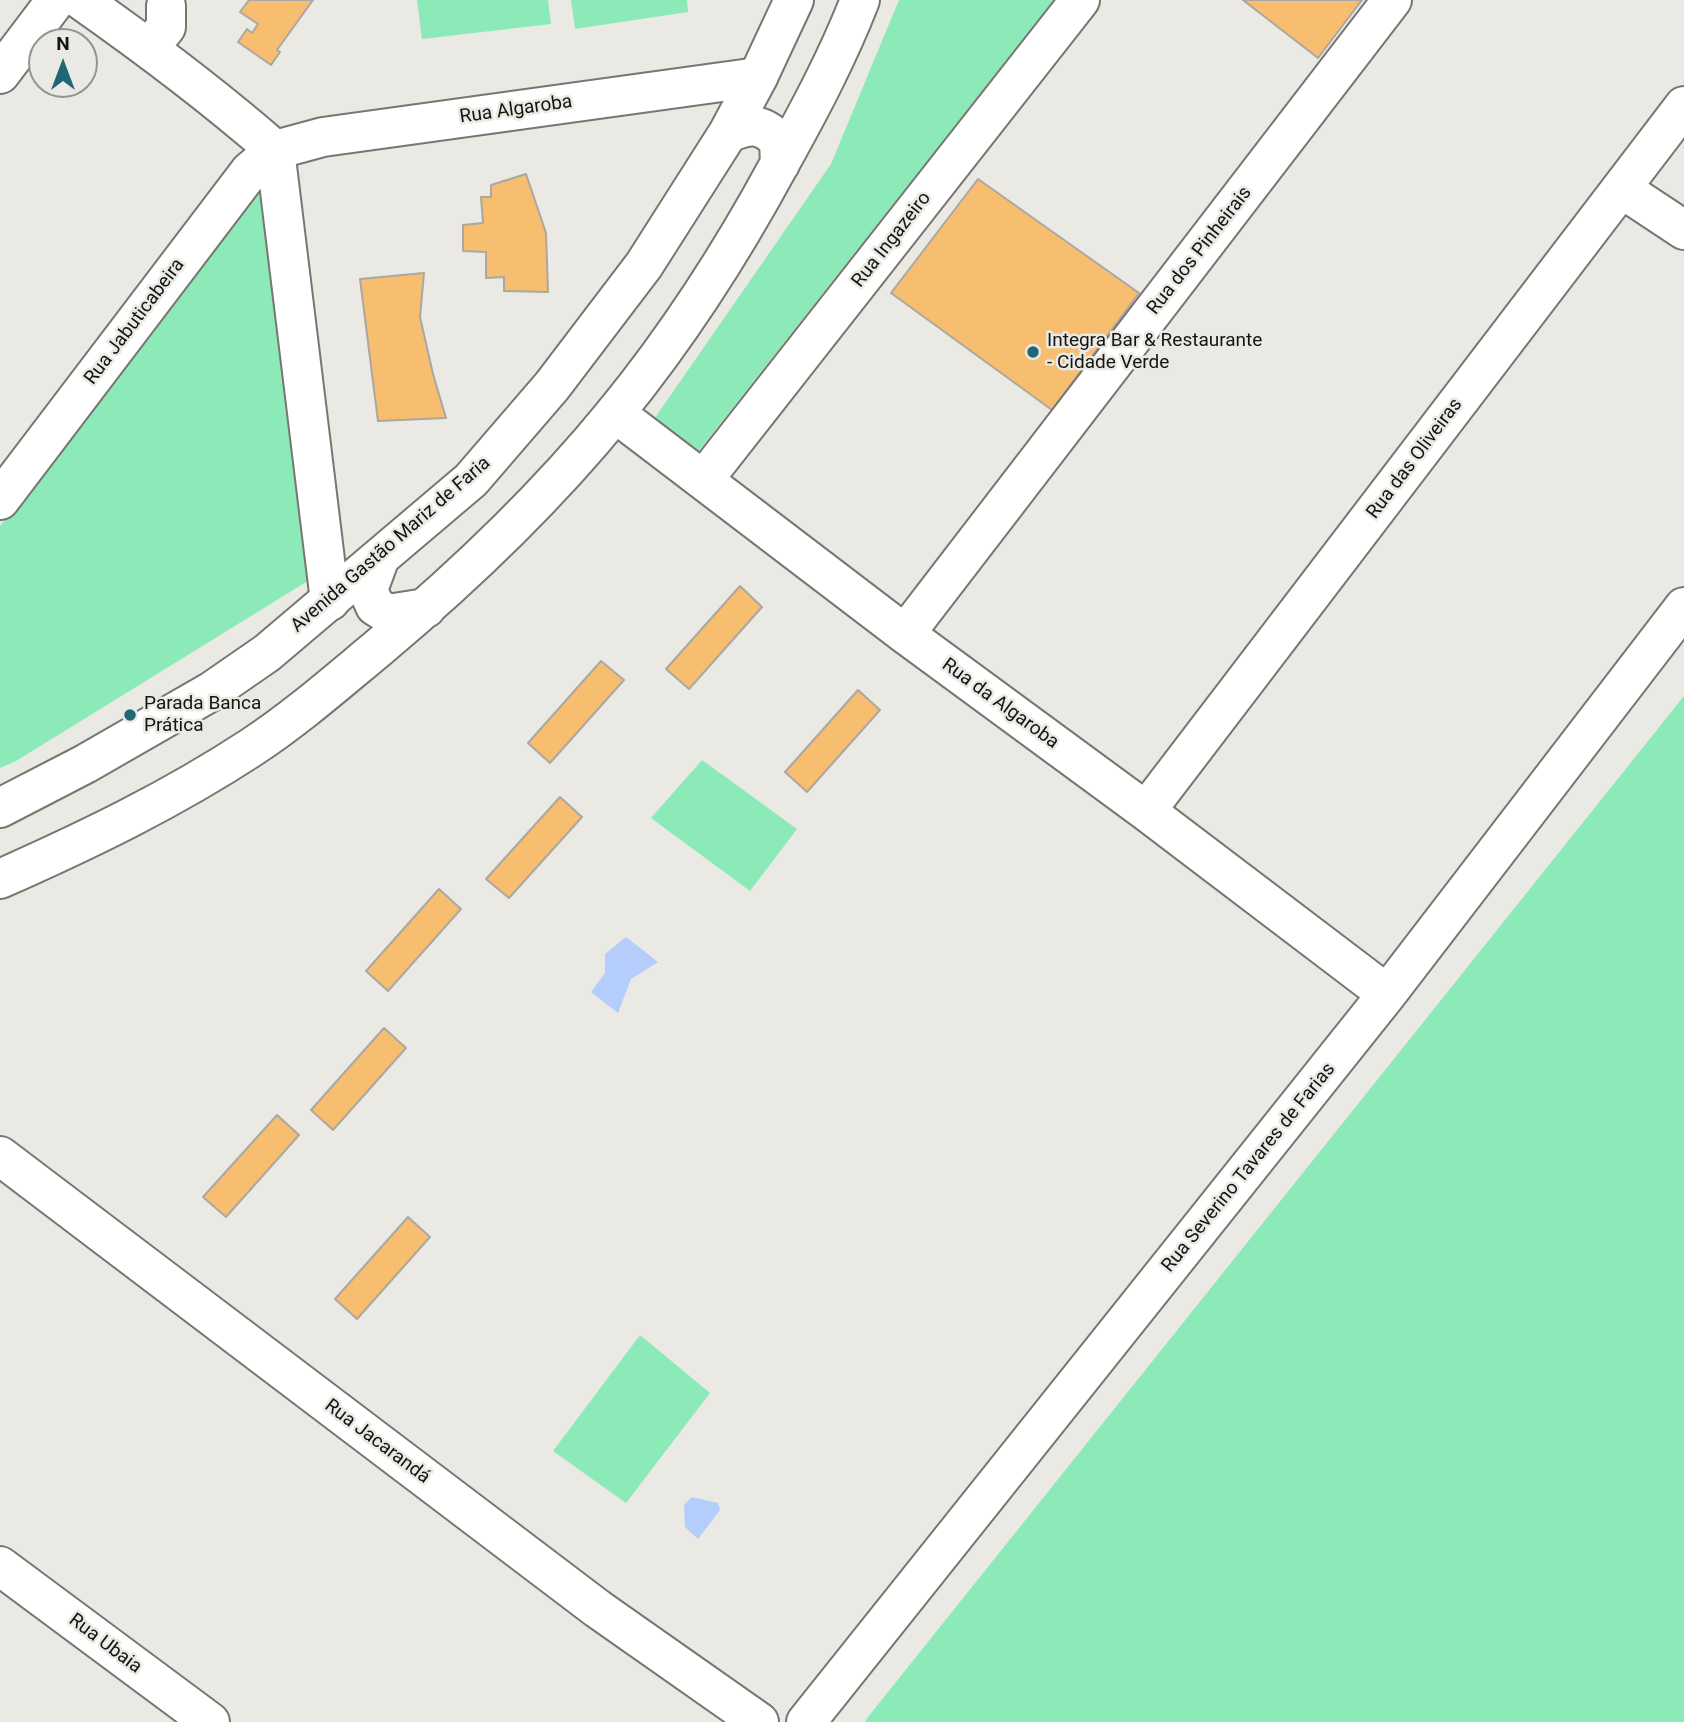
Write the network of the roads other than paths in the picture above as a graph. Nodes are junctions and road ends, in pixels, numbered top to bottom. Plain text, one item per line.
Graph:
1 (56, 0) edge
2 (794, 0) edge
3 (860, 0) edge
4 (1080, 0) edge
5 (1392, 0) edge
6 (92, 3) edge
7 (166, 6) dead end
8 (149, 48) junction
9 (0, 74) edge
10 (758, 77) junction
11 (1684, 106) edge
12 (727, 132) junction
13 (275, 150) junction
14 (780, 164) junction
15 (1622, 188) junction
16 (1684, 230) edge
17 (615, 413) junction
18 (704, 479) junction
19 (0, 500) edge
20 (379, 560) junction
21 (330, 601) junction
22 (1684, 607) edge
23 (426, 608) junction
24 (905, 634) junction
25 (0, 808) edge
26 (1146, 811) junction
27 (0, 880) edge
28 (1387, 994) junction
29 (0, 1156) edge
30 (0, 1566) edge
31 (210, 1722) edge
32 (759, 1722) edge
33 (806, 1722) edge

1 - 9 street
2 - 10 street, Avenida Gastão Mariz de Faria
3 - 14 street
4 - 18 street, Rua Ingazeiro
5 - 24 street, Rua dos Pinheirais
6 - 8 street
7 - 8 street
8 - 13 street
10 - 12 street, Avenida Gastão Mariz de Faria
10 - 13 street, Rua Algaroba
11 - 15 street, Rua das Oliveiras
12 - 14 street
12 - 20 street, Avenida Gastão Mariz de Faria
13 - 19 street, Rua Jabuticabeira
13 - 21 street
14 - 17 street
15 - 16 street
15 - 26 street, Rua das Oliveiras
17 - 18 street, Rua da Algaroba
17 - 23 street
18 - 24 street, Rua da Algaroba
20 - 21 street, Avenida Gastão Mariz de Faria
20 - 23 street
21 - 25 street, Avenida Gastão Mariz de Faria
22 - 28 street, Rua Severino Tavares de Farias
23 - 27 street
24 - 26 street, Rua da Algaroba
26 - 28 street, Rua da Algaroba
28 - 33 street, Rua Severino Tavares de Farias
29 - 32 street, Rua Jacarandá
30 - 31 street, Rua Ubaia

